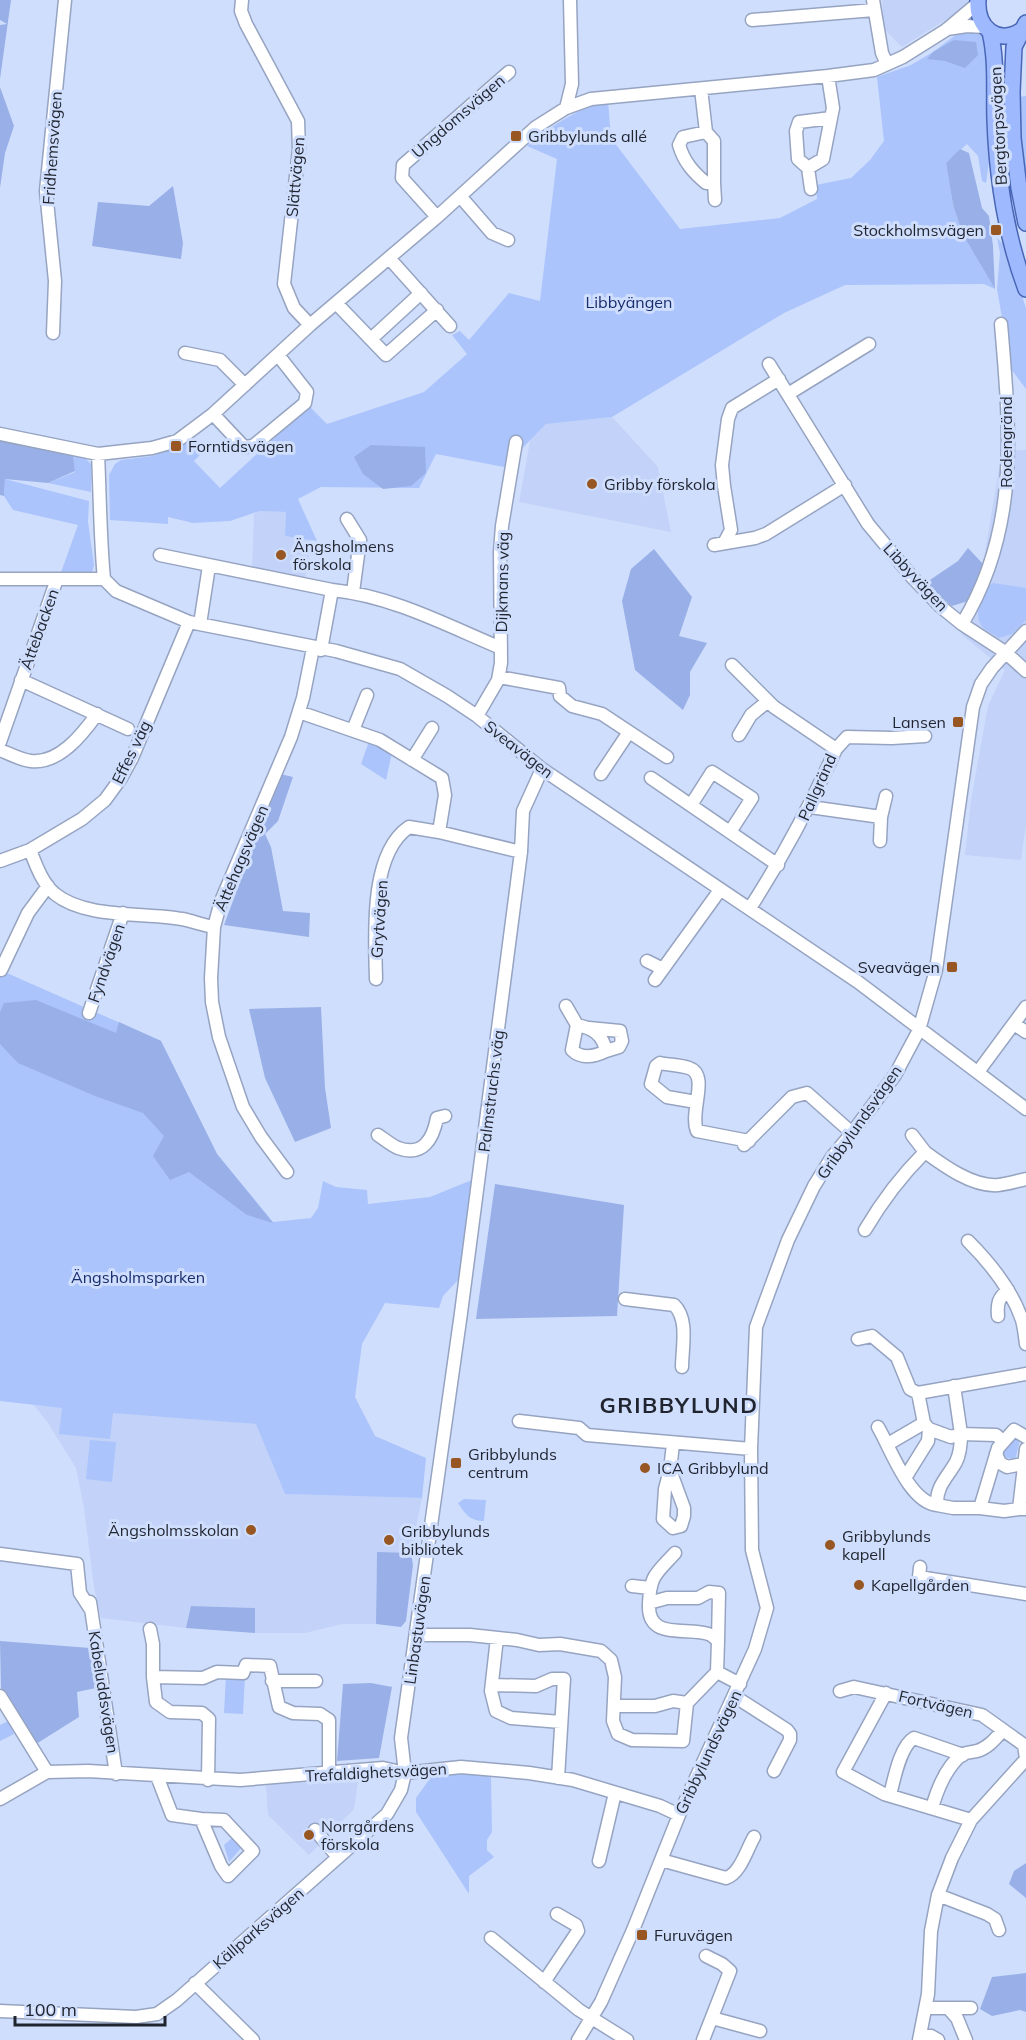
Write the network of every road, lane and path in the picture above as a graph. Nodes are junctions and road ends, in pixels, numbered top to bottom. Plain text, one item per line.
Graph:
1 (65, 0) edge
2 (242, 0) edge
3 (570, 0) edge
4 (977, 2) edge
5 (873, 5) edge
6 (752, 20) dead end
7 (1024, 27) edge
8 (988, 29) junction
9 (946, 30) junction
10 (887, 64) junction
11 (509, 72) dead end
12 (828, 76) junction
13 (701, 89) junction
14 (566, 108) junction
15 (831, 118) junction
16 (706, 132) junction
17 (808, 168) junction
18 (714, 183) junction
19 (811, 189) dead end
20 (460, 196) junction
21 (715, 200) dead end
22 (437, 217) junction
23 (1026, 223) edge
24 (508, 240) dead end
25 (389, 258) junction
26 (1026, 289) edge
27 (421, 293) junction
28 (336, 303) junction
29 (437, 310) junction
30 (310, 324) junction
31 (1001, 324) dead end
32 (450, 326) dead end
33 (53, 333) dead end
34 (371, 339) junction
35 (869, 344) dead end
36 (185, 353) dead end
37 (278, 355) junction
38 (770, 364) dead end
39 (778, 379) junction
40 (245, 385) junction
41 (788, 394) junction
42 (213, 414) junction
43 (0, 434) edge
44 (516, 442) dead end
45 (98, 454) junction
46 (845, 485) junction
47 (347, 519) dead end
48 (160, 555) dead end
49 (209, 566) junction
50 (0, 579) edge
51 (57, 579) junction
52 (104, 579) junction
53 (332, 590) junction
54 (353, 592) junction
55 (194, 623) junction
56 (962, 624) junction
57 (1026, 631) edge
58 (501, 648) junction
59 (317, 649) junction
60 (1005, 652) junction
61 (732, 665) dead end
62 (1026, 671) edge
63 (499, 677) junction
64 (21, 680) junction
65 (367, 695) dead end
66 (768, 701) junction
67 (299, 712) junction
68 (97, 714) junction
69 (477, 716) junction
70 (432, 728) dead end
71 (128, 729) dead end
72 (353, 730) junction
73 (629, 732) junction
74 (740, 735) dead end
75 (926, 736) dead end
76 (0, 742) edge
77 (836, 749) junction
78 (0, 750) edge
79 (667, 758) dead end
80 (411, 760) junction
81 (542, 769) junction
82 (600, 774) dead end
83 (651, 778) dead end
84 (886, 796) dead end
85 (691, 805) junction
86 (810, 807) junction
87 (881, 817) junction
88 (439, 832) junction
89 (730, 832) junction
90 (880, 842) dead end
91 (30, 850) junction
92 (521, 852) junction
93 (0, 861) edge
94 (778, 865) junction
95 (48, 886) junction
96 (720, 890) junction
97 (750, 908) junction
98 (123, 913) junction
99 (213, 927) junction
100 (647, 961) dead end
101 (663, 969) junction
102 (2, 970) dead end
103 (376, 979) dead end
104 (655, 980) dead end
105 (566, 1006) dead end
106 (1026, 1007) edge
107 (89, 1013) dead end
108 (1014, 1024) junction
109 (583, 1026) junction
110 (919, 1030) junction
111 (1026, 1032) edge
112 (606, 1051) junction
113 (978, 1072) junction
114 (696, 1102) dead end
115 (1026, 1109) edge
116 (445, 1116) dead end
117 (852, 1133) junction
118 (378, 1135) dead end
119 (912, 1136) dead end
120 (926, 1152) junction
121 (287, 1172) dead end
122 (1026, 1179) edge
123 (864, 1230) dead end
124 (968, 1241) dead end
125 (1008, 1290) junction
126 (625, 1299) dead end
127 (998, 1317) dead end
128 (858, 1339) dead end
129 (1026, 1344) edge
130 (682, 1367) dead end
131 (1026, 1374) edge
132 (954, 1386) junction
133 (918, 1393) junction
134 (446, 1416) joint
135 (519, 1421) dead end
136 (926, 1426) junction
137 (878, 1427) dead end
138 (961, 1434) junction
139 (1026, 1437) edge
140 (1003, 1441) junction
141 (673, 1444) junction
142 (888, 1444) junction
143 (751, 1449) junction
144 (1026, 1449) edge
145 (996, 1454) junction
146 (1023, 1464) junction
147 (670, 1470) dead end
148 (905, 1478) junction
149 (937, 1505) junction
150 (980, 1508) junction
151 (1023, 1509) edge
152 (675, 1553) dead end
153 (0, 1554) edge
154 (920, 1567) dead end
155 (632, 1586) dead end
156 (650, 1588) junction
157 (1026, 1594) edge
158 (649, 1603) junction
159 (150, 1629) dead end
160 (416, 1635) junction
161 (496, 1638) junction
162 (718, 1641) junction
163 (717, 1672) junction
164 (153, 1677) junction
165 (272, 1680) junction
166 (316, 1681) dead end
167 (492, 1684) junction
168 (854, 1684) junction
169 (737, 1690) junction
170 (840, 1691) dead end
171 (886, 1693) junction
172 (0, 1696) edge
173 (852, 1700) dead end
174 (687, 1703) junction
175 (614, 1706) junction
176 (561, 1722) junction
177 (1003, 1730) junction
178 (963, 1755) junction
179 (1026, 1759) edge
180 (774, 1770) dead end
181 (47, 1772) junction
182 (329, 1773) junction
183 (405, 1773) junction
184 (116, 1774) junction
185 (157, 1776) junction
186 (558, 1778) junction
187 (208, 1779) junction
188 (615, 1793) junction
189 (890, 1795) junction
190 (0, 1799) edge
191 (932, 1808) junction
192 (679, 1815) junction
193 (201, 1819) junction
194 (971, 1820) junction
195 (315, 1830) dead end
196 (754, 1837) dead end
197 (338, 1857) junction
198 (661, 1860) junction
199 (599, 1861) dead end
200 (938, 1895) junction
201 (557, 1914) dead end
202 (999, 1930) dead end
203 (491, 1938) dead end
204 (706, 1956) dead end
205 (544, 1982) junction
206 (195, 1983) junction
207 (926, 2008) junction
208 (948, 2008) junction
209 (971, 2008) dead end
210 (0, 2011) edge
211 (591, 2018) junction
212 (712, 2018) junction
213 (760, 2031) dead end
214 (920, 2037) edge
215 (253, 2040) edge
216 (578, 2040) edge
217 (627, 2040) edge
218 (704, 2040) edge
219 (938, 2040) edge
220 (966, 2040) edge

1 - 33 street, Fridhemsvägen
2 - 30 street, Slättvägen
3 - 14 street
4 - 8 main road, Bergtorpsvägen
4 - 9 street
5 - 6 street
5 - 10 street
7 - 8 main road
7 - 23 main road, Bergtorpsvägen
8 - 9 street
8 - 26 main road, Bergtorpsvägen
9 - 10 street
10 - 12 street
11 - 22 street, Ungdomsvägen
12 - 13 street
12 - 15 street
13 - 14 street
13 - 16 street
14 - 20 street
15 - 17 street
15 - 17 street
16 - 18 street
16 - 18 street
17 - 19 street
18 - 21 street
20 - 22 street
20 - 24 street
22 - 25 street
25 - 27 street
25 - 28 street
27 - 29 street
27 - 34 street
28 - 30 street
28 - 34 street
29 - 32 street
29 - 34 street
30 - 37 street
31 - 56 street, Rodengränd
35 - 41 street
36 - 40 street
37 - 40 street
37 - 42 street
38 - 39 street, Libbyvägen
39 - 41 street, Libbyvägen
39 - 46 street
40 - 42 street
41 - 46 street, Libbyvägen
42 - 45 street
43 - 45 street
44 - 58 street, Dijkmans väg
45 - 52 street
46 - 56 street, Libbyvägen
47 - 54 street
48 - 49 street
49 - 53 street
49 - 55 street
50 - 51 street
51 - 52 street
51 - 64 street, Ättebacken
52 - 55 street, Sveavägen
53 - 54 street
53 - 59 street
54 - 58 street
55 - 59 street, Sveavägen
55 - 91 street, Effes väg
56 - 60 street, Libbyvägen
57 - 60 street, Gribbylundsvägen
58 - 63 street, Dijkmans väg
59 - 67 street, Ättehagsvägen
59 - 69 street, Sveavägen
60 - 62 street, Libbyvägen
60 - 110 street, Gribbylundsvägen
61 - 66 street, Pallgränd
63 - 69 street, Dijkmans väg
63 - 73 street
64 - 68 street, Ättebacken
64 - 76 street, Ättebacken
65 - 72 street
66 - 74 street
66 - 77 street, Pallgränd
67 - 72 street
67 - 99 street, Ättehagsvägen
68 - 71 street, Ättebacken
68 - 78 street
69 - 81 street, Sveavägen
70 - 80 street
72 - 80 street
73 - 79 street
73 - 82 street
75 - 77 street
77 - 86 street, Pallgränd
80 - 88 street
81 - 92 street, Palmstruchs väg
81 - 96 street, Sveavägen
83 - 85 street
84 - 87 street
85 - 89 street
85 - 89 street
86 - 87 street
86 - 94 street, Pallgränd
87 - 90 street
88 - 92 street, Grytvägen
88 - 103 street, Grytvägen
89 - 94 street
91 - 93 street, Effes väg
91 - 95 street, Fyndvägen
92 - 134 street, Palmstruchs väg
94 - 97 street, Pallgränd
95 - 98 street, Fyndvägen
95 - 102 street
96 - 97 street, Sveavägen
96 - 101 street
97 - 110 street, Sveavägen
98 - 99 street, Fyndvägen
98 - 107 street, Fyndvägen
99 - 121 street, Ättehagsvägen
100 - 101 street
101 - 104 street
105 - 109 street
106 - 108 street
108 - 111 street
108 - 113 street
109 - 112 street
109 - 112 street
109 - 112 street
110 - 113 street, Sveavägen
110 - 117 street, Gribbylundsvägen
113 - 115 street, Sveavägen
114 - 117 street
116 - 118 street
117 - 143 street, Gribbylundsvägen
119 - 120 street
120 - 122 street
120 - 123 street
124 - 125 street
125 - 127 street
125 - 129 street
126 - 130 street
128 - 133 street
131 - 132 street
132 - 133 street
132 - 138 street
133 - 136 street
134 - 160 street, Linbastuvägen
135 - 141 street
136 - 138 street
136 - 142 street
136 - 148 street
137 - 142 street
138 - 140 street
138 - 149 street
139 - 140 street
140 - 145 street
141 - 143 street
141 - 147 street
142 - 148 street
143 - 169 street, Gribbylundsvägen
144 - 146 street
145 - 146 street
145 - 150 street
146 - 151 street
148 - 149 street
149 - 150 street
150 - 151 street
152 - 156 street
153 - 184 street, Kabeluddsvägen
154 - 157 street
155 - 156 street
156 - 158 street
158 - 162 street
158 - 162 street
159 - 164 street
160 - 161 street
160 - 183 street, Linbastuvägen
161 - 167 street
161 - 175 street
162 - 163 street
163 - 169 street
163 - 174 street
164 - 165 street
164 - 187 street
165 - 166 street
165 - 182 street
167 - 176 street
167 - 176 street
168 - 170 street
168 - 171 street, Fortvägen
168 - 173 street
169 - 180 street
169 - 192 street, Gribbylundsvägen
171 - 177 street, Fortvägen
171 - 189 street, Fortvägen
172 - 181 street
174 - 175 street
174 - 175 street
176 - 186 street
177 - 178 street
177 - 179 street, Fortvägen
178 - 189 street
178 - 191 street
179 - 194 street, Fortvägen
181 - 184 street, Trefaldighetsvägen
181 - 190 street, Trefaldighetsvägen
182 - 183 street, Trefaldighetsvägen
182 - 187 street, Trefaldighetsvägen
183 - 186 street, Trefaldighetsvägen
183 - 197 street, Källparksvägen
184 - 185 street, Trefaldighetsvägen
185 - 187 street, Trefaldighetsvägen
185 - 193 street
186 - 188 street, Trefaldighetsvägen
188 - 192 street, Trefaldighetsvägen
188 - 199 street
189 - 191 street, Fortvägen
191 - 194 street, Fortvägen
192 - 198 street, Gribbylundsvägen
193 - 193 street
194 - 200 street, Fortvägen
195 - 197 street
196 - 198 street
197 - 206 street, Källparksvägen
198 - 211 street, Gribbylundsvägen
200 - 202 street
200 - 207 street, Fortvägen
201 - 205 street
203 - 205 street
204 - 212 street
205 - 211 street
206 - 210 street, Källparksvägen
206 - 215 street
207 - 208 street
207 - 214 street, Fortvägen
208 - 209 street
208 - 220 street
211 - 216 street, Gribbylundsvägen
211 - 217 street
212 - 213 street
212 - 218 street
214 - 219 street

